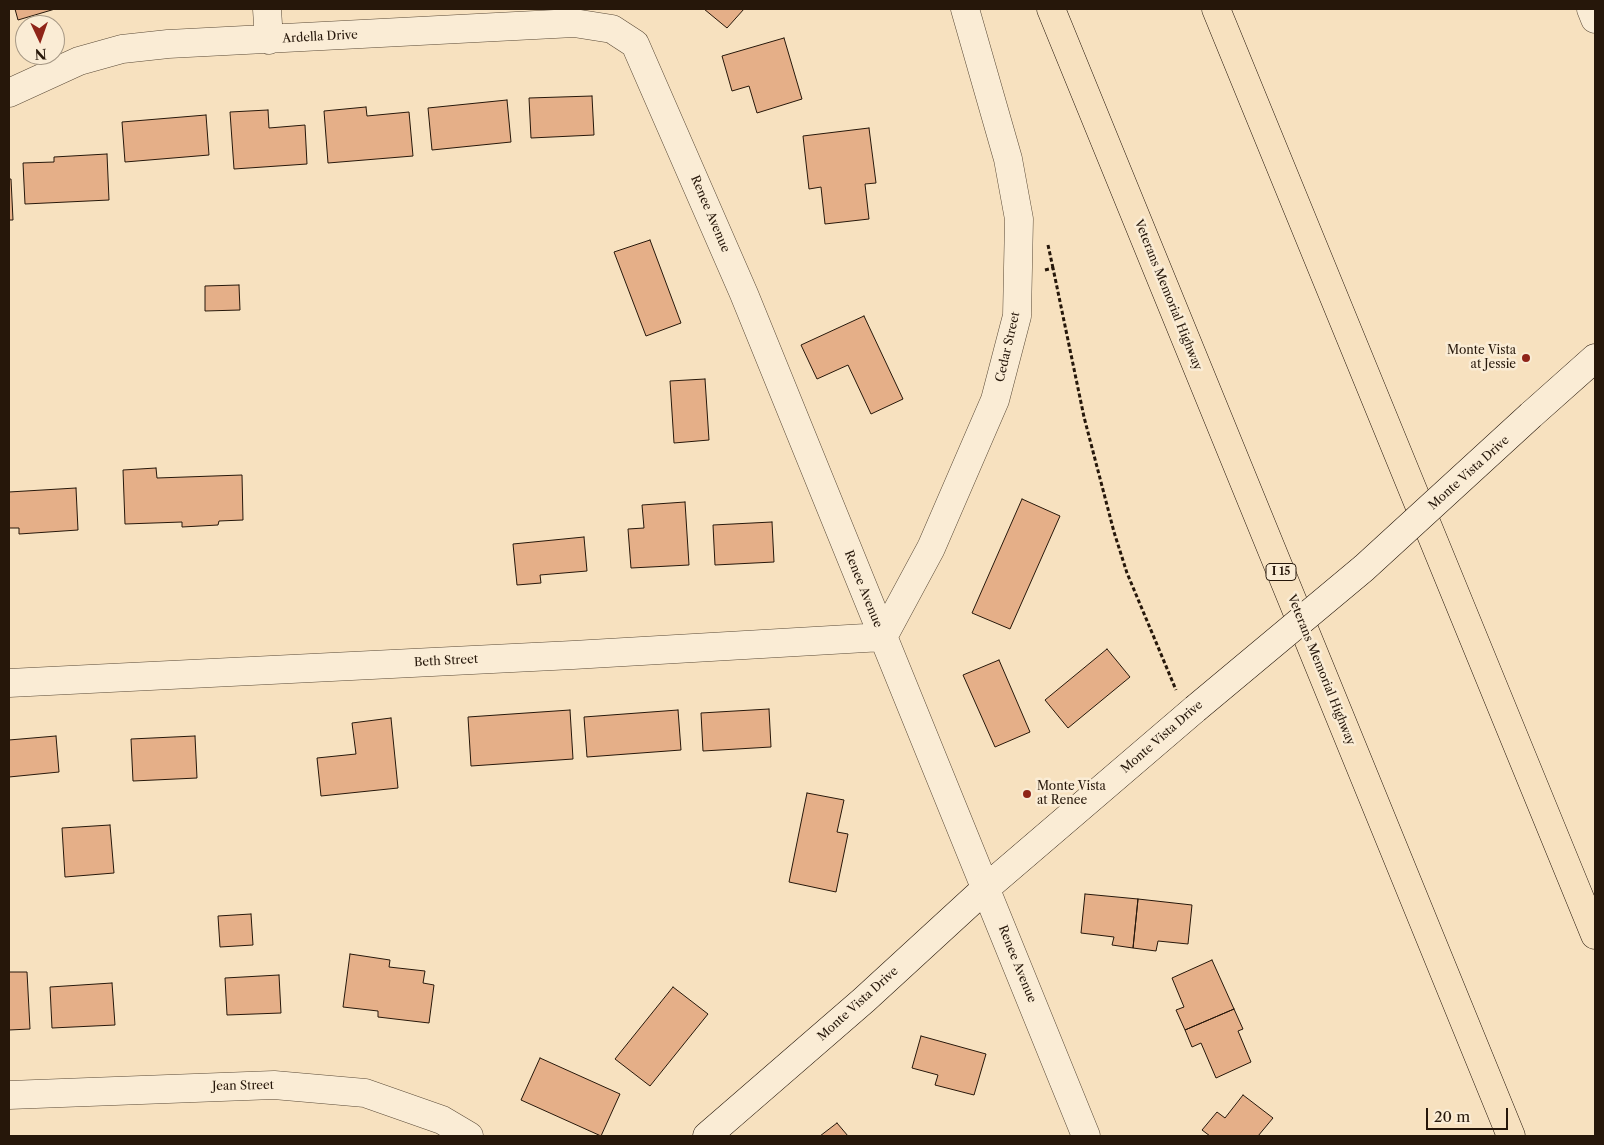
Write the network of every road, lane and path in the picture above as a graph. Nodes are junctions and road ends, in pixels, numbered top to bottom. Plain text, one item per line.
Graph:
1 (267, 9) edge
2 (965, 9) edge
3 (1051, 9) edge
4 (1216, 9) edge
5 (1591, 9) edge
6 (1595, 18) edge
7 (269, 40) junction
8 (635, 44) joint
9 (9, 93) edge
10 (1017, 277) junction
11 (1595, 358) edge
12 (883, 637) junction
13 (9, 683) edge
14 (1186, 701) junction
15 (986, 888) junction
16 (1595, 935) edge
17 (9, 1095) edge
18 (469, 1136) edge
19 (707, 1136) edge
20 (1086, 1136) edge
21 (1511, 1136) edge

1 - 7 street
2 - 10 street, Cedar Street
3 - 21 highway, Veterans Memorial Highway / I 15
4 - 16 highway
5 - 6 street
7 - 8 street, Ardella Drive
7 - 9 street, Ardella Drive
8 - 12 street, Renee Avenue
10 - 12 street, Cedar Street
10 - 14 path
11 - 14 street, Monte Vista Drive, bridge
12 - 13 street, Beth Street
12 - 15 street, Renee Avenue
14 - 15 street, Monte Vista Drive
15 - 19 street, Monte Vista Drive
15 - 20 street, Renee Avenue
17 - 18 street, Jean Street

